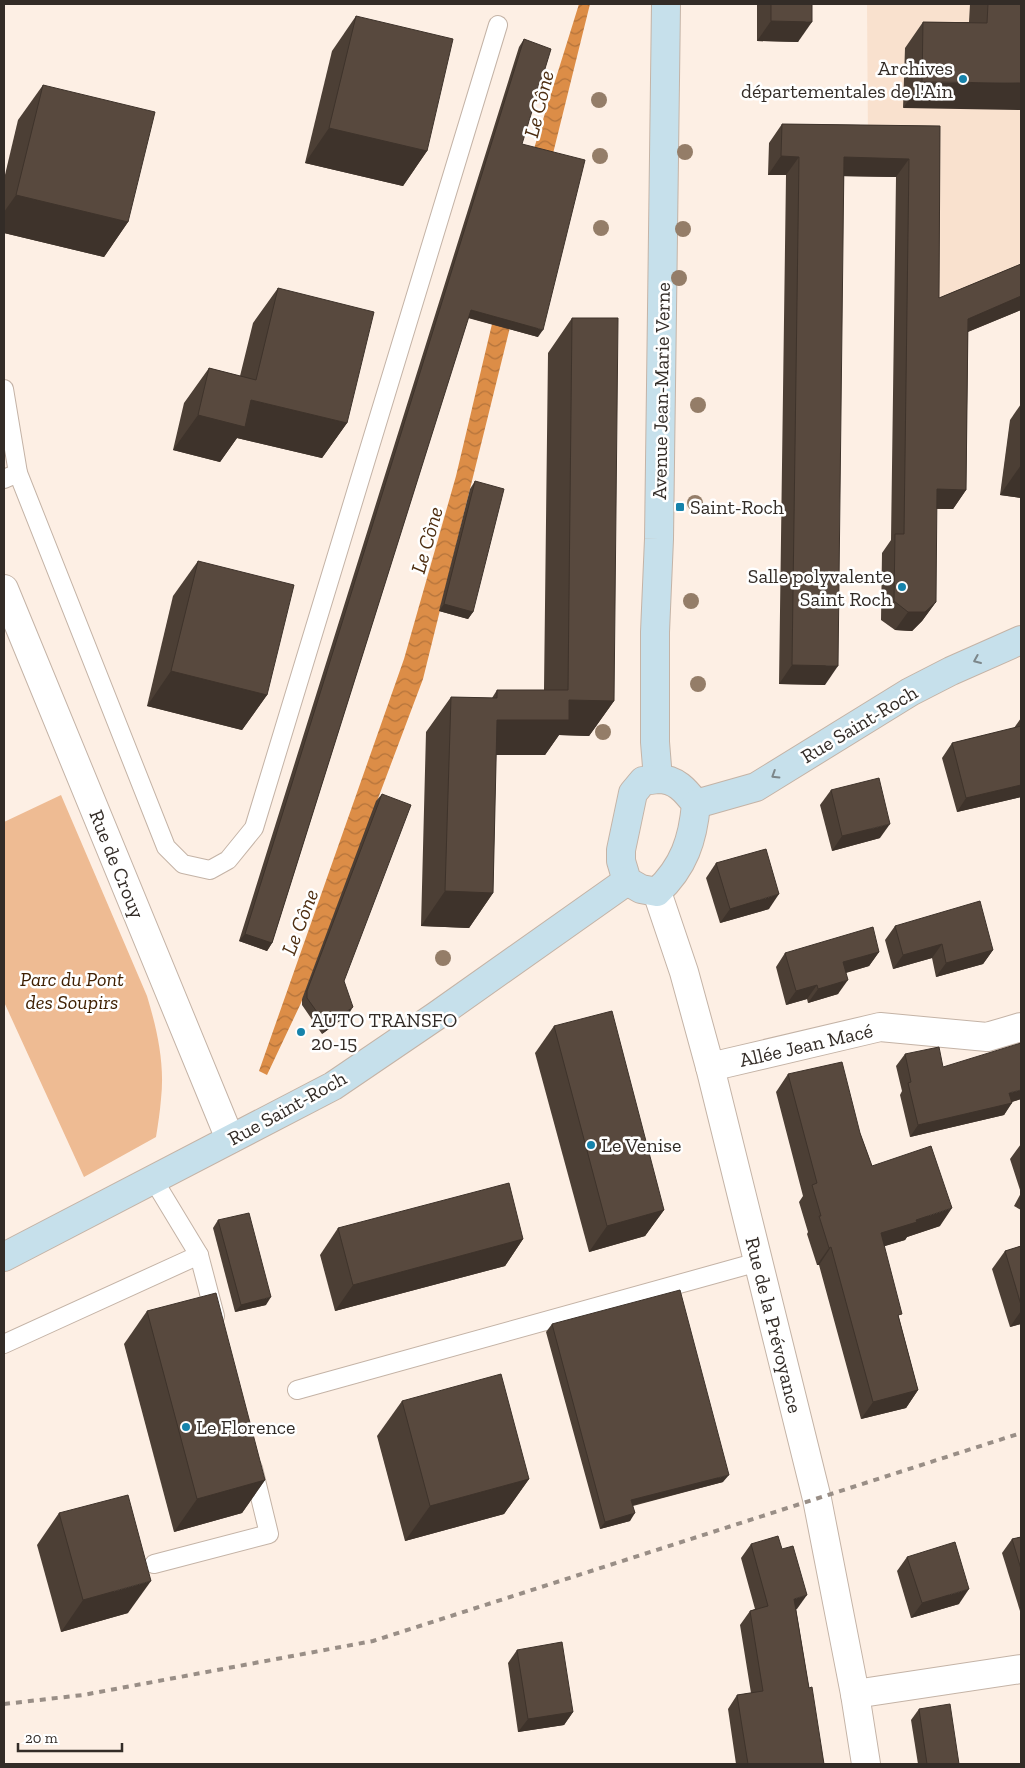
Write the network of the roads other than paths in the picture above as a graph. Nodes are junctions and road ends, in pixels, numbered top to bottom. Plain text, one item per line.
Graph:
1 (666, 4) edge
2 (498, 25) dead end
3 (4, 390) edge
4 (11, 476) edge
5 (4, 589) edge
6 (1021, 640) edge
7 (658, 779) junction
8 (696, 804) junction
9 (627, 881) junction
10 (657, 892) junction
11 (1021, 1026) edge
12 (710, 1067) junction
13 (230, 1139) junction
14 (153, 1179) junction
15 (199, 1255) junction
16 (4, 1257) edge
17 (758, 1262) junction
18 (218, 1332) edge
19 (4, 1344) edge
20 (297, 1390) dead end
21 (250, 1457) edge
22 (154, 1564) dead end
23 (1021, 1669) edge
24 (856, 1694) junction
25 (866, 1764) edge

1 - 7 street, Avenue Jean-Marie Verne
2 - 4 lane
3 - 4 lane
5 - 13 street, Rue de Crouy
6 -> 8 street, Rue Saint-Roch
7 - 8 street
7 - 9 street
8 - 10 street
9 - 10 street
9 - 13 street, Rue Saint-Roch
10 - 12 street, Rue de la Prévoyance
11 - 12 street, Allée Jean Macé
12 - 17 street, Rue de la Prévoyance
13 - 14 street, Rue Saint-Roch
14 - 15 lane
14 - 16 street, Rue Saint-Roch
15 - 18 lane
15 - 19 lane
17 - 20 lane
17 - 24 street, Rue de la Prévoyance
21 - 22 lane
23 - 24 street
24 - 25 street, Rue de la Prévoyance

